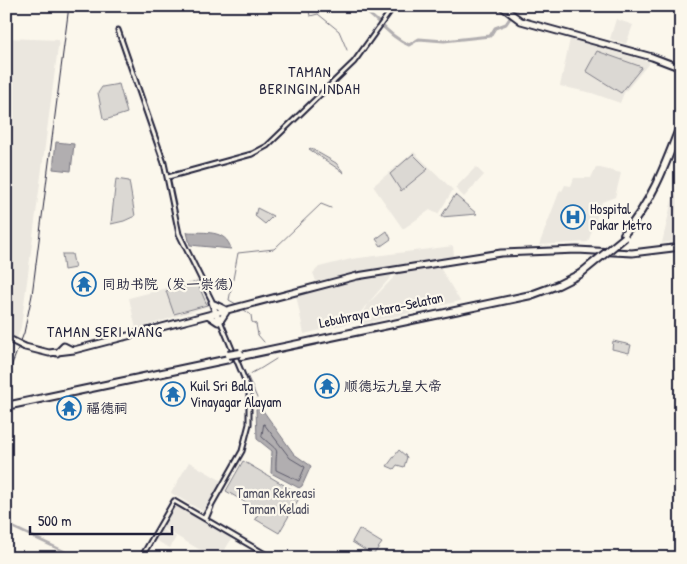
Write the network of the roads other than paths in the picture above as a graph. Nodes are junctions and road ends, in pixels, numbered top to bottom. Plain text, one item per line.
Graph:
1 (394, 6) edge
2 (501, 6) edge
3 (118, 30) dead end
4 (681, 68) edge
5 (681, 124) edge
6 (681, 132) edge
7 (168, 177) junction
8 (624, 235) junction
9 (681, 246) edge
10 (213, 304) junction
11 (225, 310) junction
12 (213, 313) junction
13 (219, 321) junction
14 (9, 339) edge
15 (6, 404) edge
16 (205, 519) junction
17 (141, 558) edge
18 (272, 558) edge

1 - 7 street
2 - 4 main road
3 - 7 street
5 - 8 highway, Lebuhraya Utara–Selatan
6 - 8 highway, Lebuhraya Utara–Selatan
7 - 10 street
8 - 15 highway, Lebuhraya Utara–Selatan, bridge
9 - 11 main road
10 - 11 main road
10 - 12 main road
10 - 12 street
11 - 12 main road
11 - 13 main road
12 - 13 main road
12 - 13 street
12 - 14 main road, bridge
13 - 16 street
16 - 17 street
16 - 18 street

